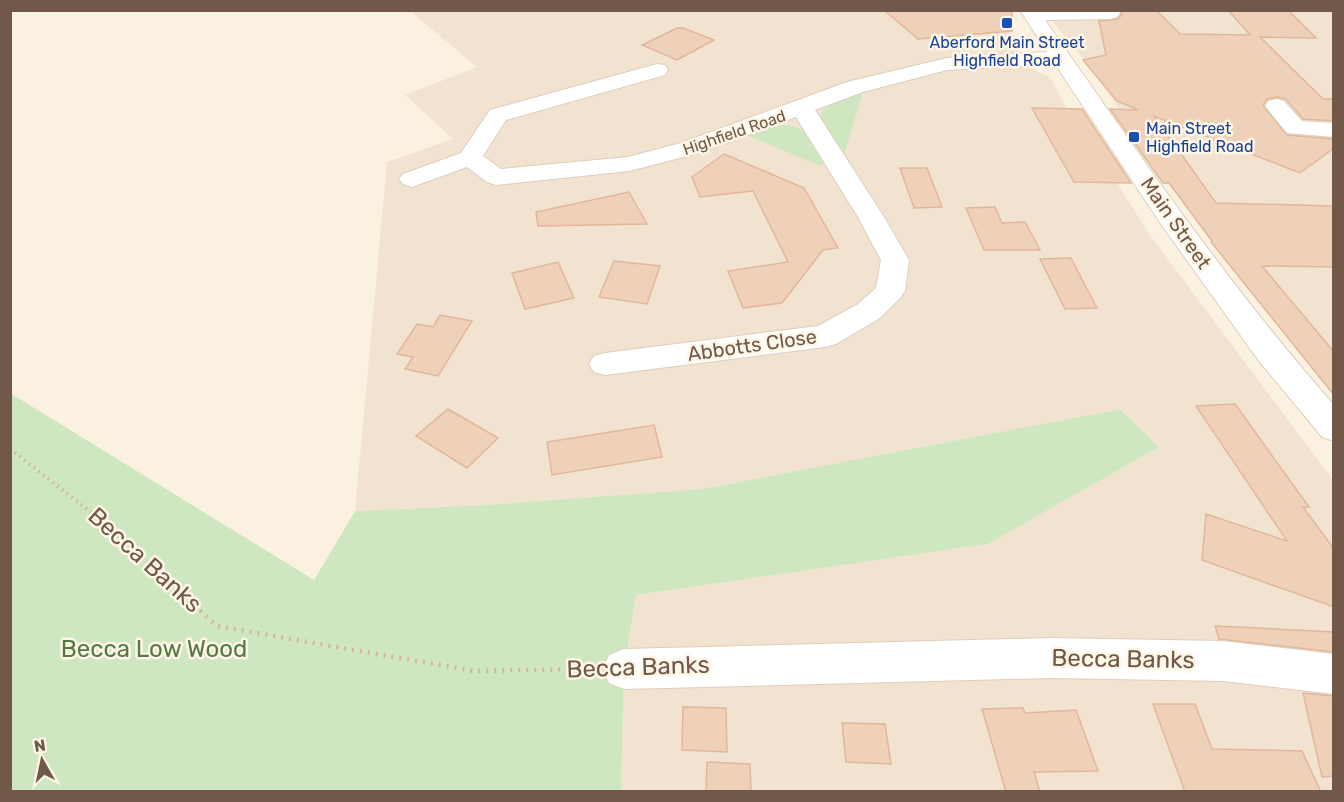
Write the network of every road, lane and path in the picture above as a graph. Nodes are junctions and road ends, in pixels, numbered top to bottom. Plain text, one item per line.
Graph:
1 (1031, 12) edge
2 (1110, 12) dead end
3 (1061, 57) junction
4 (657, 70) dead end
5 (1276, 106) dead end
6 (802, 108) junction
7 (1334, 130) edge
8 (470, 158) junction
9 (412, 179) dead end
10 (605, 364) dead end
11 (1334, 428) edge
12 (10, 449) edge
13 (624, 669) joint
14 (1334, 674) edge

1 - 2 street
1 - 3 street, Main Street
3 - 6 street, Highfield Road
3 - 11 street, Main Street
4 - 8 street
5 - 7 street
6 - 8 street, Highfield Road
6 - 10 street, Abbotts Close
8 - 9 street
12 - 13 path, Becca Banks
13 - 14 street, Becca Banks

